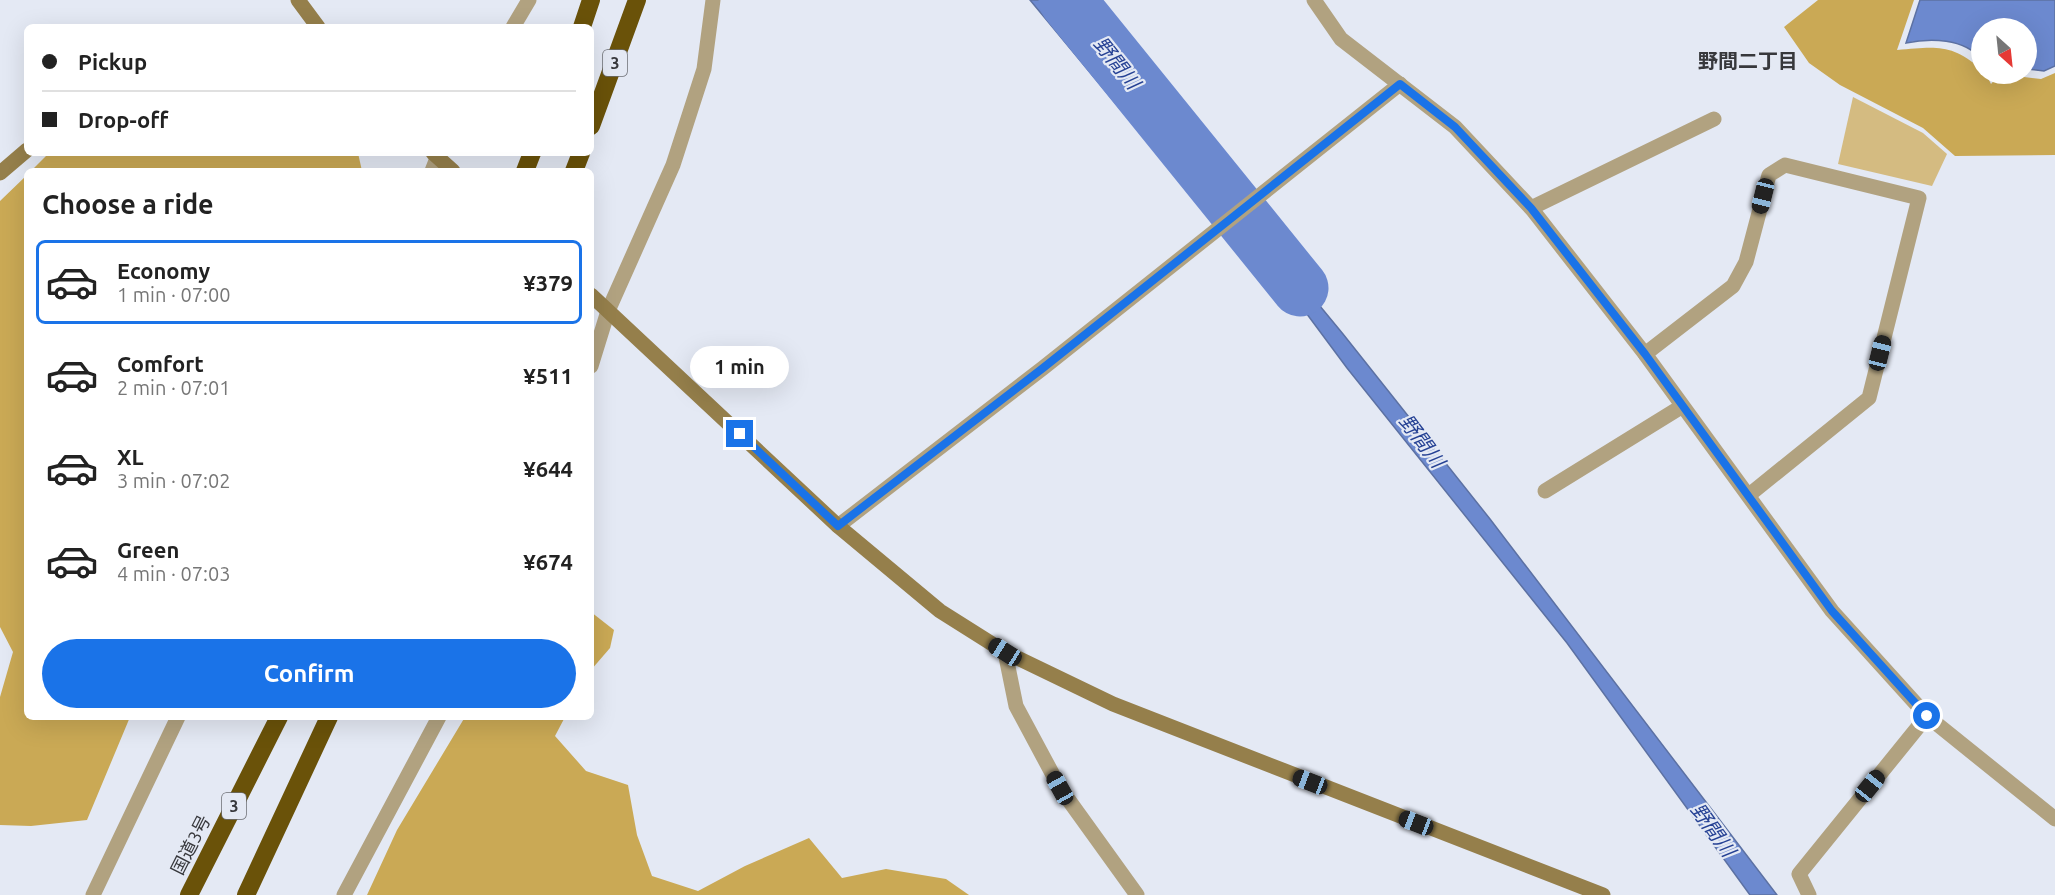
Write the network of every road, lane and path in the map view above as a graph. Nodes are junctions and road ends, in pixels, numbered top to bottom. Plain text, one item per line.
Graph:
1 (298, 0) edge
2 (529, 0) edge
3 (591, 0) edge
4 (638, 0) edge
5 (713, 0) edge
6 (1314, 0) edge
7 (316, 24) edge
8 (515, 24) edge
9 (583, 24) edge
10 (1400, 84) junction
11 (594, 118) edge
12 (1714, 119) dead end
13 (24, 153) edge
14 (435, 158) edge
15 (449, 168) edge
16 (0, 174) edge
17 (1531, 208) junction
18 (594, 299) edge
19 (608, 311) junction
20 (1645, 354) junction
21 (594, 356) edge
22 (1681, 407) junction
23 (1545, 491) dead end
24 (1749, 495) junction
25 (838, 526) junction
26 (1005, 652) junction
27 (1927, 716) junction
28 (177, 720) edge
29 (277, 720) edge
30 (328, 720) edge
31 (437, 720) edge
32 (2055, 819) edge
33 (93, 895) edge
34 (189, 895) edge
35 (246, 895) edge
36 (344, 895) edge
37 (1137, 895) edge
38 (1603, 895) edge
39 (1809, 895) edge

1 - 7 street
2 - 8 street
3 - 9 highway
4 - 11 highway, 3
5 - 19 street
6 - 10 street
10 - 17 street
10 - 25 street
12 - 17 street
13 - 16 street
14 - 15 street
17 - 20 street
18 - 19 street
19 - 21 street
19 - 25 street
20 - 22 street
20 - 24 street
22 - 23 street
22 - 24 street
24 - 27 street
25 - 26 street
26 - 37 street
26 - 38 street
27 - 32 street
27 - 39 street
28 - 33 street
29 - 34 highway, 国道3号 / 3
30 - 35 highway
31 - 36 street

